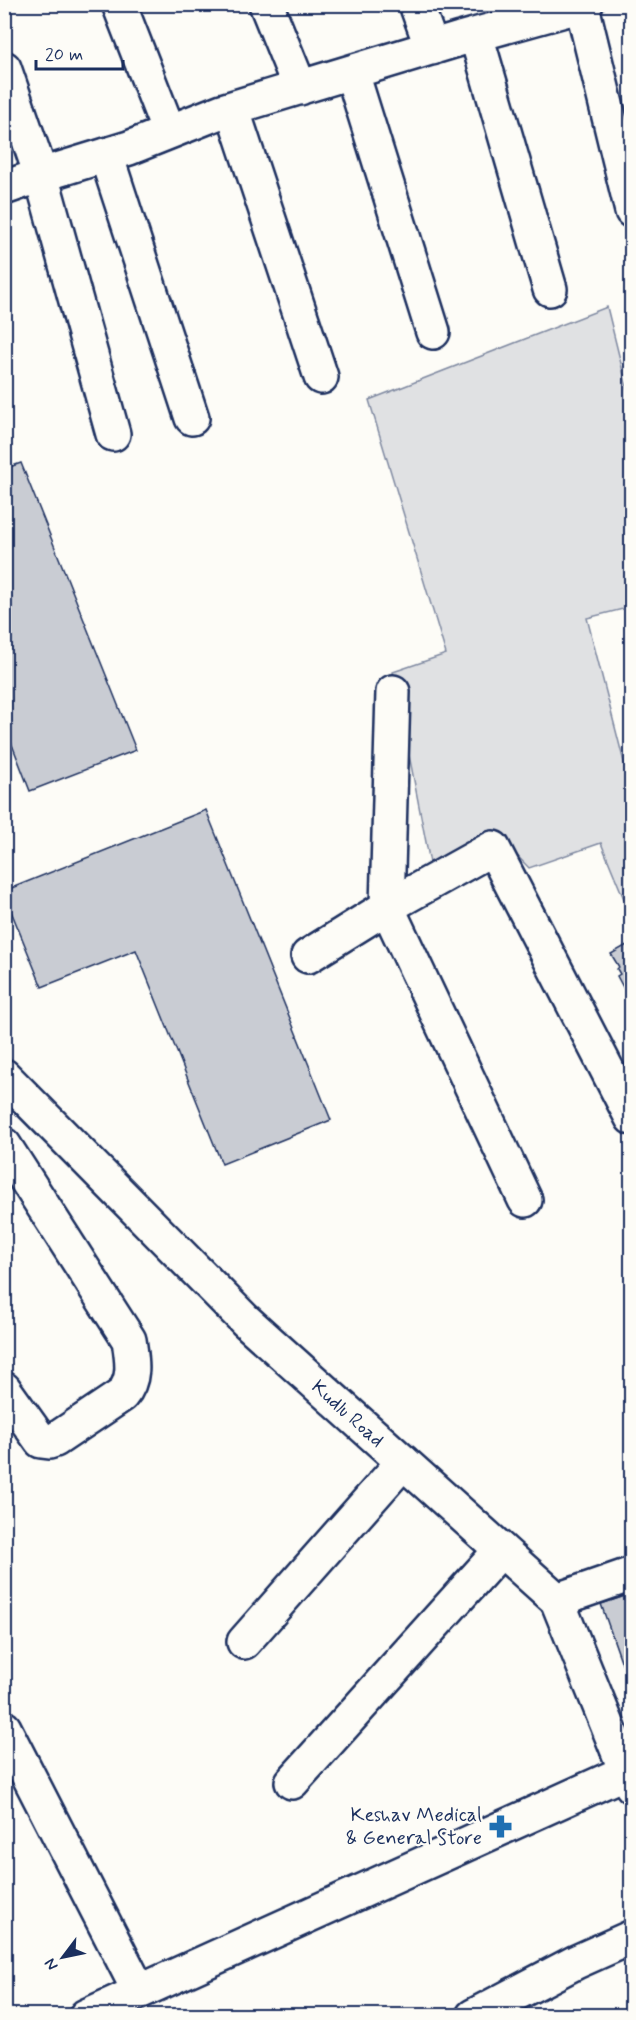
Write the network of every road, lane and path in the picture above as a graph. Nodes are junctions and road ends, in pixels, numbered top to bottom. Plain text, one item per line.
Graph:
1 (119, 4) edge
2 (266, 4) edge
3 (416, 4) edge
4 (584, 5) edge
5 (476, 34) junction
6 (432, 48) junction
7 (4, 68) edge
8 (352, 73) junction
9 (300, 88) junction
10 (232, 108) junction
11 (169, 132) junction
12 (106, 155) junction
13 (40, 175) junction
14 (4, 188) edge
15 (632, 211) edge
16 (550, 289) dead end
17 (433, 332) dead end
18 (321, 377) dead end
19 (192, 418) dead end
20 (113, 434) dead end
21 (393, 692) dead end
22 (387, 907) junction
23 (308, 956) dead end
24 (4, 1076) edge
25 (632, 1118) edge
26 (4, 1145) edge
27 (525, 1200) dead end
28 (4, 1389) edge
29 (403, 1462) junction
30 (501, 1550) junction
31 (632, 1574) edge
32 (557, 1600) junction
33 (244, 1642) dead end
34 (4, 1728) edge
35 (630, 1775) edge
36 (292, 1782) dead end
37 (632, 1937) edge
38 (139, 1991) junction
39 (86, 2016) edge
40 (473, 2016) edge

1 - 11 street
2 - 9 street
3 - 6 street
4 - 5 street
4 - 15 street
5 - 6 street
5 - 16 street
6 - 8 street
7 - 13 street
8 - 9 street
8 - 17 street
9 - 10 street
10 - 11 street
10 - 18 street
11 - 12 street
12 - 13 street
12 - 19 street
13 - 14 street
13 - 20 street
21 - 22 street
22 - 23 street
22 - 25 street
22 - 27 street
24 - 29 street, Kudlu Road
26 - 28 street
29 - 30 street, Kudlu Road
29 - 33 street
30 - 32 street, Kudlu Road
30 - 36 street
31 - 32 street
32 - 35 street, Kudlu Road
34 - 38 street
35 - 38 street
37 - 40 street
38 - 39 street

